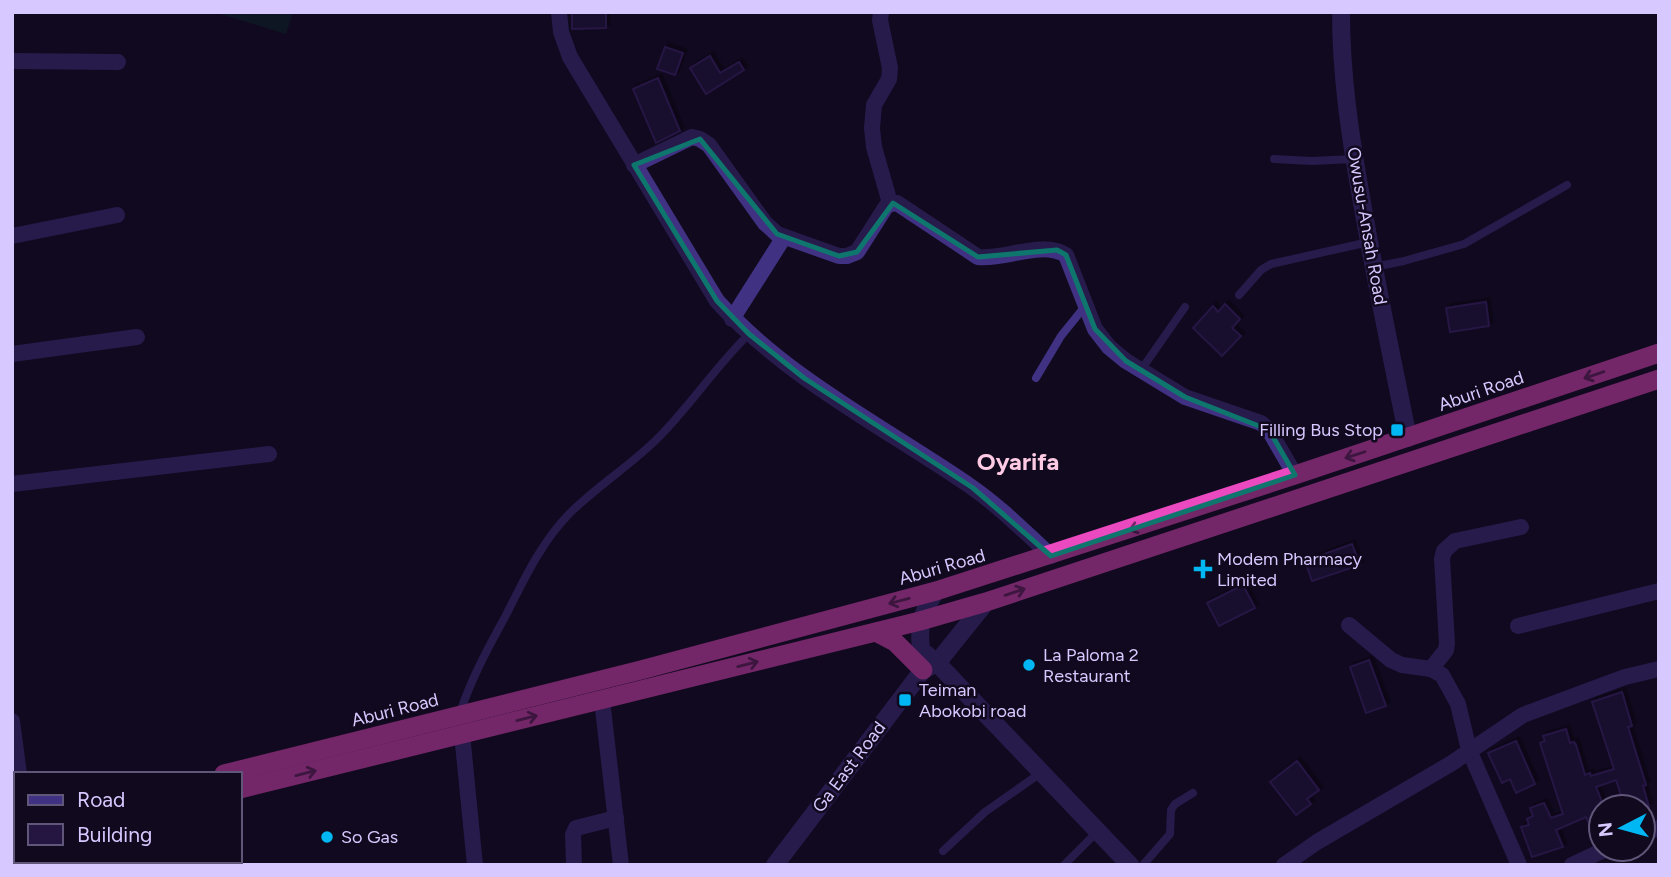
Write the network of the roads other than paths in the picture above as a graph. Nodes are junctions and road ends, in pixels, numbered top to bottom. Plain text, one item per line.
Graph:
1 (559, 12) edge
2 (1341, 12) edge
3 (880, 15) edge
4 (12, 61) edge
5 (118, 62) dead end
6 (1274, 159) dead end
7 (1354, 159) junction
8 (634, 165) junction
9 (1567, 185) dead end
10 (890, 203) junction
11 (117, 215) dead end
12 (12, 236) edge
13 (784, 237) junction
14 (1369, 242) junction
15 (1374, 267) junction
16 (1239, 295) dead end
17 (1086, 305) junction
18 (1185, 307) dead end
19 (733, 318) junction
20 (749, 334) junction
21 (136, 337) dead end
22 (1659, 353) edge
23 (12, 354) edge
24 (1141, 370) junction
25 (1036, 378) dead end
26 (1659, 379) edge
27 (1408, 438) junction
28 (269, 453) dead end
29 (1295, 475) junction
30 (12, 484) edge
31 (1521, 527) dead end
32 (1051, 556) junction
33 (936, 591) junction
34 (1659, 591) edge
35 (986, 602) junction
36 (920, 621) junction
37 (1349, 625) dead end
38 (1518, 626) dead end
39 (876, 632) junction
40 (927, 661) junction
41 (1431, 669) junction
42 (1659, 669) edge
43 (602, 700) junction
44 (12, 721) edge
45 (461, 725) junction
46 (1469, 750) junction
47 (19, 772) edge
48 (234, 772) edge
49 (1042, 772) junction
50 (242, 788) edge
51 (1193, 793) dead end
52 (616, 818) junction
53 (1098, 831) junction
54 (943, 851) dead end
55 (475, 865) edge
56 (574, 865) edge
57 (621, 865) edge
58 (775, 865) edge
59 (1064, 865) edge
60 (1130, 865) edge
61 (1143, 865) edge
62 (1284, 865) edge
63 (1518, 865) edge

1 - 8 street
2 - 7 street, Owusu-Ansah Road
3 - 10 street
4 - 5 street
6 - 7 lane
7 - 14 street, Owusu-Ansah Road
8 - 13 street
8 - 19 street
9 - 15 lane
10 - 13 street
10 - 17 street
11 - 12 street
13 - 19 street
14 - 15 street, Owusu-Ansah Road
14 - 16 lane
15 - 27 street, Owusu-Ansah Road
17 - 24 street
17 - 25 lane
18 - 24 lane
19 - 20 street
20 - 32 street
20 - 45 lane
21 - 23 street
22 -> 27 highway, Aburi Road
24 - 29 street
35 -> 26 highway, Aburi Road
27 -> 29 highway, Aburi Road
28 - 30 street
29 -> 32 highway, Aburi Road
31 - 41 street
32 - 33 highway, Aburi Road
33 - 36 street
33 -> 45 highway, Aburi Road
34 - 38 street
35 - 36 highway, Aburi Road
35 - 40 street, Ga East Road
36 - 39 highway, Aburi Road
36 - 40 street
37 - 41 street
39 - 40 highway
43 -> 39 highway, Aburi Road
40 - 49 street
40 - 58 street, Ga East Road
41 - 46 street
42 - 46 street
45 -> 43 highway, Aburi Road
43 - 52 street
44 - 47 street
45 - 48 highway, Aburi Road
50 -> 45 highway, Aburi Road
45 - 55 street
46 - 62 street
46 - 63 street
49 - 53 street
49 - 54 lane
51 - 61 lane
52 - 56 street
52 - 57 street
53 - 59 lane
53 - 60 street

